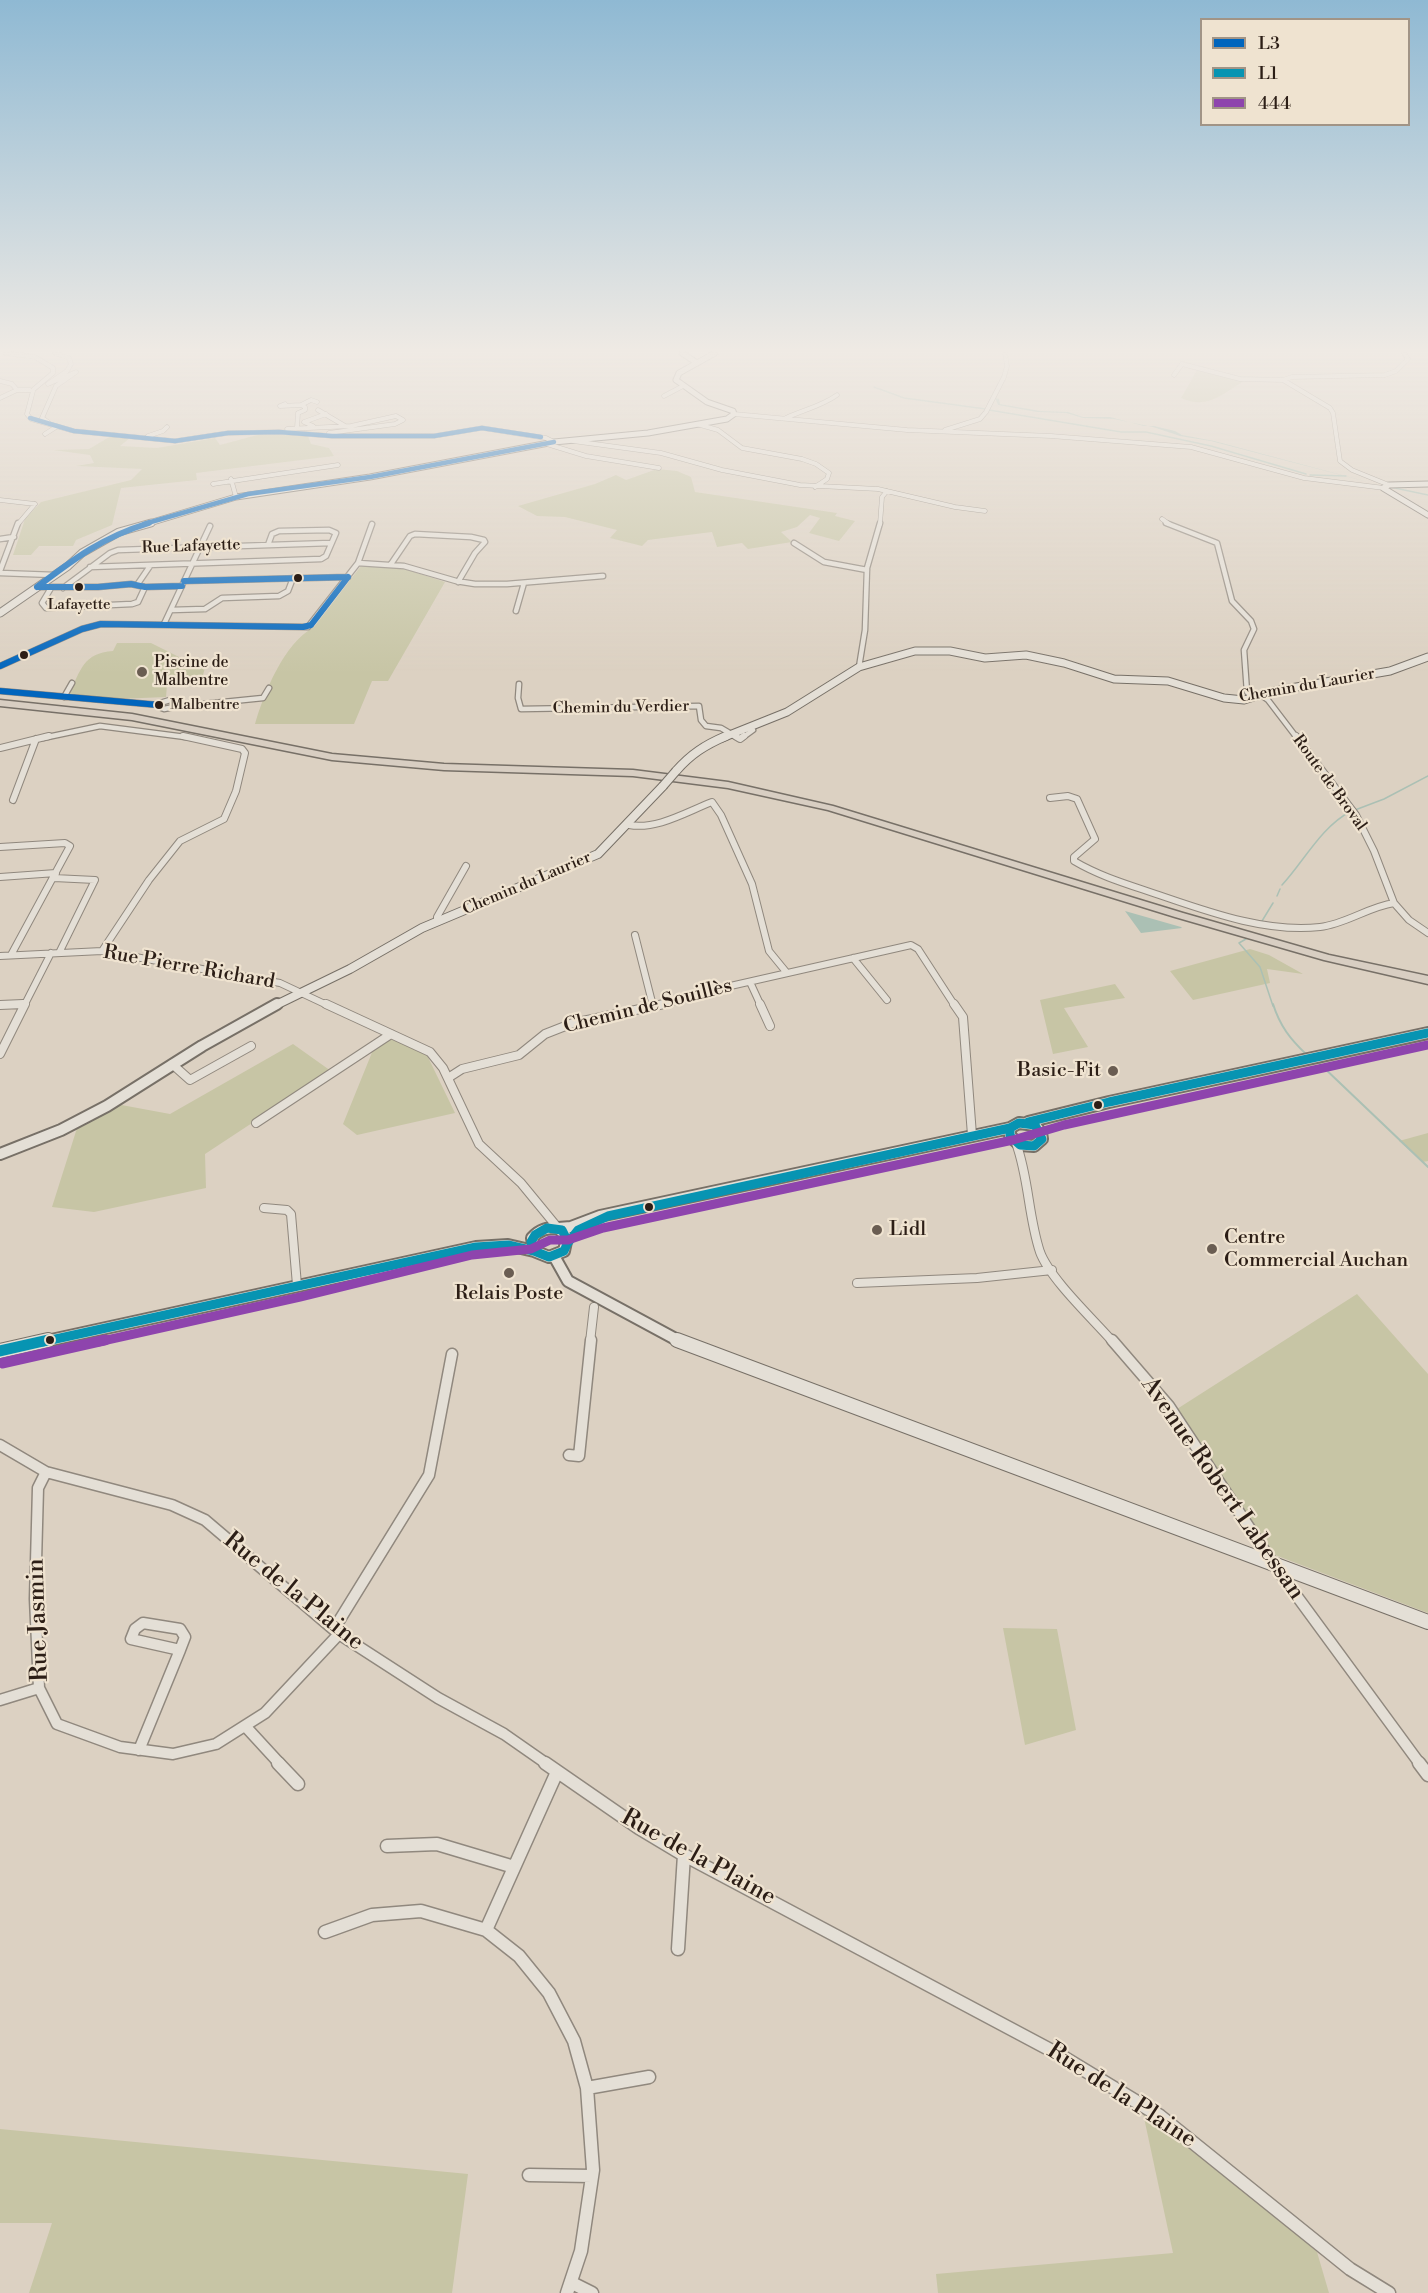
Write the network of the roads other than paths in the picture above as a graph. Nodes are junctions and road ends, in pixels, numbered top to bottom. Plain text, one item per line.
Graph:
1 (460, 460) edge
2 (610, 460) edge
3 (686, 460) edge
4 (798, 460) edge
5 (1238, 460) edge
6 (1340, 460) edge
7 (338, 465) dead end
8 (659, 468) dead end
9 (231, 480) junction
10 (213, 484) dead end
11 (1428, 484) edge
12 (1386, 486) junction
13 (815, 487) junction
14 (886, 491) junction
15 (236, 497) junction
16 (0, 500) edge
17 (985, 511) dead end
18 (1428, 515) edge
19 (1162, 519) dead end
20 (372, 524) dead end
21 (210, 526) dead end
22 (14, 537) junction
23 (0, 539) edge
24 (331, 543) junction
25 (794, 543) dead end
26 (268, 545) junction
27 (200, 547) junction
28 (0, 555) edge
29 (8, 555) junction
30 (358, 563) junction
31 (192, 564) junction
32 (391, 564) junction
33 (150, 566) junction
34 (90, 567) junction
35 (867, 570) junction
36 (0, 572) edge
37 (55, 575) junction
38 (603, 576) dead end
39 (348, 577) junction
40 (292, 578) junction
41 (458, 582) junction
42 (183, 583) junction
43 (524, 583) junction
44 (137, 585) junction
45 (37, 587) junction
46 (145, 587) junction
47 (51, 588) junction
48 (63, 588) junction
49 (171, 610) junction
50 (516, 611) dead end
51 (0, 613) edge
52 (164, 624) junction
53 (1428, 657) edge
54 (0, 666) edge
55 (859, 667) junction
56 (72, 683) dead end
57 (519, 684) dead end
58 (269, 688) dead end
59 (0, 691) edge
60 (1261, 695) junction
61 (64, 697) junction
62 (1253, 698) junction
63 (0, 703) edge
64 (753, 730) dead end
65 (730, 733) junction
66 (36, 739) junction
67 (0, 748) edge
68 (1050, 798) dead end
69 (13, 800) dead end
70 (628, 825) junction
71 (0, 847) edge
72 (465, 867) dead end
73 (55, 875) junction
74 (0, 877) edge
75 (1394, 903) junction
76 (437, 922) junction
77 (1428, 933) edge
78 (635, 935) dead end
79 (102, 951) junction
80 (55, 953) junction
81 (11, 955) junction
82 (0, 956) edge
83 (854, 958) junction
84 (787, 974) junction
85 (1428, 980) edge
86 (750, 982) junction
87 (305, 992) junction
88 (887, 1000) dead end
89 (25, 1004) junction
90 (0, 1005) edge
91 (653, 1007) junction
92 (770, 1026) dead end
93 (1428, 1033) edge
94 (390, 1034) junction
95 (1428, 1038) edge
96 (3, 1042) edge
97 (251, 1046) dead end
98 (0, 1054) edge
99 (172, 1064) junction
100 (448, 1078) junction
101 (1028, 1122) junction
102 (256, 1123) dead end
103 (1042, 1134) junction
104 (972, 1135) junction
105 (1013, 1137) junction
106 (1034, 1146) junction
107 (0, 1154) edge
108 (1024, 1164) junction
109 (264, 1208) dead end
110 (545, 1215) junction
111 (608, 1216) junction
112 (558, 1228) junction
113 (538, 1232) junction
114 (567, 1244) junction
115 (444, 1249) junction
116 (534, 1251) junction
117 (554, 1256) junction
118 (403, 1264) junction
119 (1052, 1270) junction
120 (318, 1280) junction
121 (857, 1283) dead end
122 (297, 1285) junction
123 (594, 1307) dead end
124 (0, 1351) edge
125 (452, 1354) dead end
126 (0, 1445) edge
127 (569, 1455) dead end
128 (46, 1472) junction
129 (1274, 1565) junction
130 (1428, 1622) edge
131 (336, 1631) junction
132 (180, 1650) junction
133 (39, 1688) junction
134 (0, 1700) edge
135 (246, 1726) junction
136 (140, 1750) junction
137 (556, 1772) junction
138 (1428, 1775) edge
139 (298, 1784) dead end
140 (387, 1846) dead end
141 (684, 1855) junction
142 (514, 1867) junction
143 (486, 1930) junction
144 (325, 1932) dead end
145 (678, 1949) dead end
146 (649, 2077) dead end
147 (587, 2088) junction
148 (529, 2175) dead end
149 (592, 2176) junction
150 (569, 2288) edge
151 (592, 2293) edge
152 (1389, 2293) edge

1 - 15 main road
2 - 8 street
3 - 13 street
4 - 13 street
5 - 12 street
6 - 12 street
7 - 9 street
9 - 10 street
9 - 15 street
11 - 12 main road
12 - 18 main road
13 - 14 street
14 - 17 street
14 - 35 street
15 - 37 main road
16 - 22 street
19 - 62 street
20 - 30 street
21 - 27 street
22 - 23 street
22 - 29 street
24 - 26 street, Rue Lafayette
24 - 26 street
24 - 31 street
25 - 35 street
26 - 27 street, Rue Lafayette
27 - 31 street
27 - 34 street, Rue Lafayette
28 - 29 street
29 - 36 street
30 - 32 street
30 - 39 street
31 - 33 street
31 - 42 street
32 - 41 street
32 - 41 street
33 - 34 street
33 - 44 street
34 - 48 street, Rue Lafayette
35 - 55 street
36 - 37 street
37 - 45 main road
38 - 43 street
39 - 40 street
39 - 52 street
40 - 42 street
40 - 49 street
41 - 43 street
42 - 46 street
42 - 49 street
43 - 50 street
44 - 46 street
44 - 48 street
45 - 47 street
45 - 51 main road
46 - 47 street
47 - 48 street
49 - 52 street
52 - 54 street
53 - 60 main road, Chemin du Laurier
55 - 62 main road, Chemin du Laurier
55 - 65 main road, Chemin du Laurier
56 - 61 street
57 - 65 street, Chemin du Verdier
58 - 61 street
59 - 61 street
60 - 62 main road, Chemin du Laurier
60 - 75 street, Route de Broval
63 - 85 main road
64 - 65 street
65 - 70 main road, Chemin du Laurier, bridge
66 - 67 street
66 - 69 street
66 - 79 street
68 - 75 street
70 - 76 main road, Chemin du Laurier
70 - 84 street
71 - 73 street
72 - 76 street
73 - 74 street
73 - 80 street
73 - 81 street
75 - 77 street, Route de Broval
76 - 87 main road, Chemin du Laurier
78 - 91 street
79 - 80 street, Rue Pierre Richard
79 - 87 street, Rue Pierre Richard
80 - 81 street, Rue Pierre Richard
80 - 89 street
81 - 82 street, Rue Pierre Richard
83 - 84 street, Chemin de Souillès
83 - 88 street
83 - 104 street, Chemin de Souillès
84 - 86 street, Chemin de Souillès
86 - 91 street, Chemin de Souillès
86 - 92 street
87 - 94 street, Rue Pierre Richard
87 - 99 main road, Chemin du Laurier
89 - 90 street
89 - 96 street
91 - 100 street, Chemin de Souillès
93 - 101 main road
94 - 100 street, Rue Pierre Richard
94 - 102 street
95 - 103 main road
96 - 98 street
97 - 99 street
99 - 107 main road, Chemin du Laurier
100 - 110 street, Rue Pierre Richard
101 - 103 main road
101 - 105 main road
103 - 106 main road
104 - 105 main road
104 - 111 main road
105 - 106 main road
105 - 108 street, Avenue Robert Labessan
106 - 108 street
108 - 119 street, Avenue Robert Labessan
109 - 122 street
110 - 112 street, Rue Pierre Richard
110 - 113 street
111 - 112 main road
111 - 114 main road
112 - 113 main road
112 - 114 main road
113 - 115 main road
113 - 116 main road
114 - 117 main road
115 - 118 main road
115 - 120 main road
116 - 117 main road
116 - 118 main road
117 - 129 main road
118 - 120 main road
119 - 121 street
119 - 129 street, Avenue Robert Labessan
120 - 122 main road
122 - 124 main road
123 - 127 street
125 - 131 street, Rue Jasmin
126 - 128 street, Rue de la Plaine
128 - 131 street, Rue de la Plaine
128 - 133 street, Rue Jasmin
129 - 130 main road
129 - 138 street, Avenue Robert Labessan
131 - 135 street, Rue Jasmin
131 - 137 street, Rue de la Plaine
132 - 132 street
132 - 136 street
133 - 134 street
133 - 136 street, Rue Jasmin
135 - 136 street, Rue Jasmin
135 - 139 street
137 - 141 street, Rue de la Plaine
137 - 142 street
140 - 142 street
141 - 145 street
141 - 152 street, Rue de la Plaine
142 - 143 street
143 - 144 street
143 - 147 street
146 - 147 street
147 - 149 street
148 - 149 street
149 - 150 street
150 - 151 street

